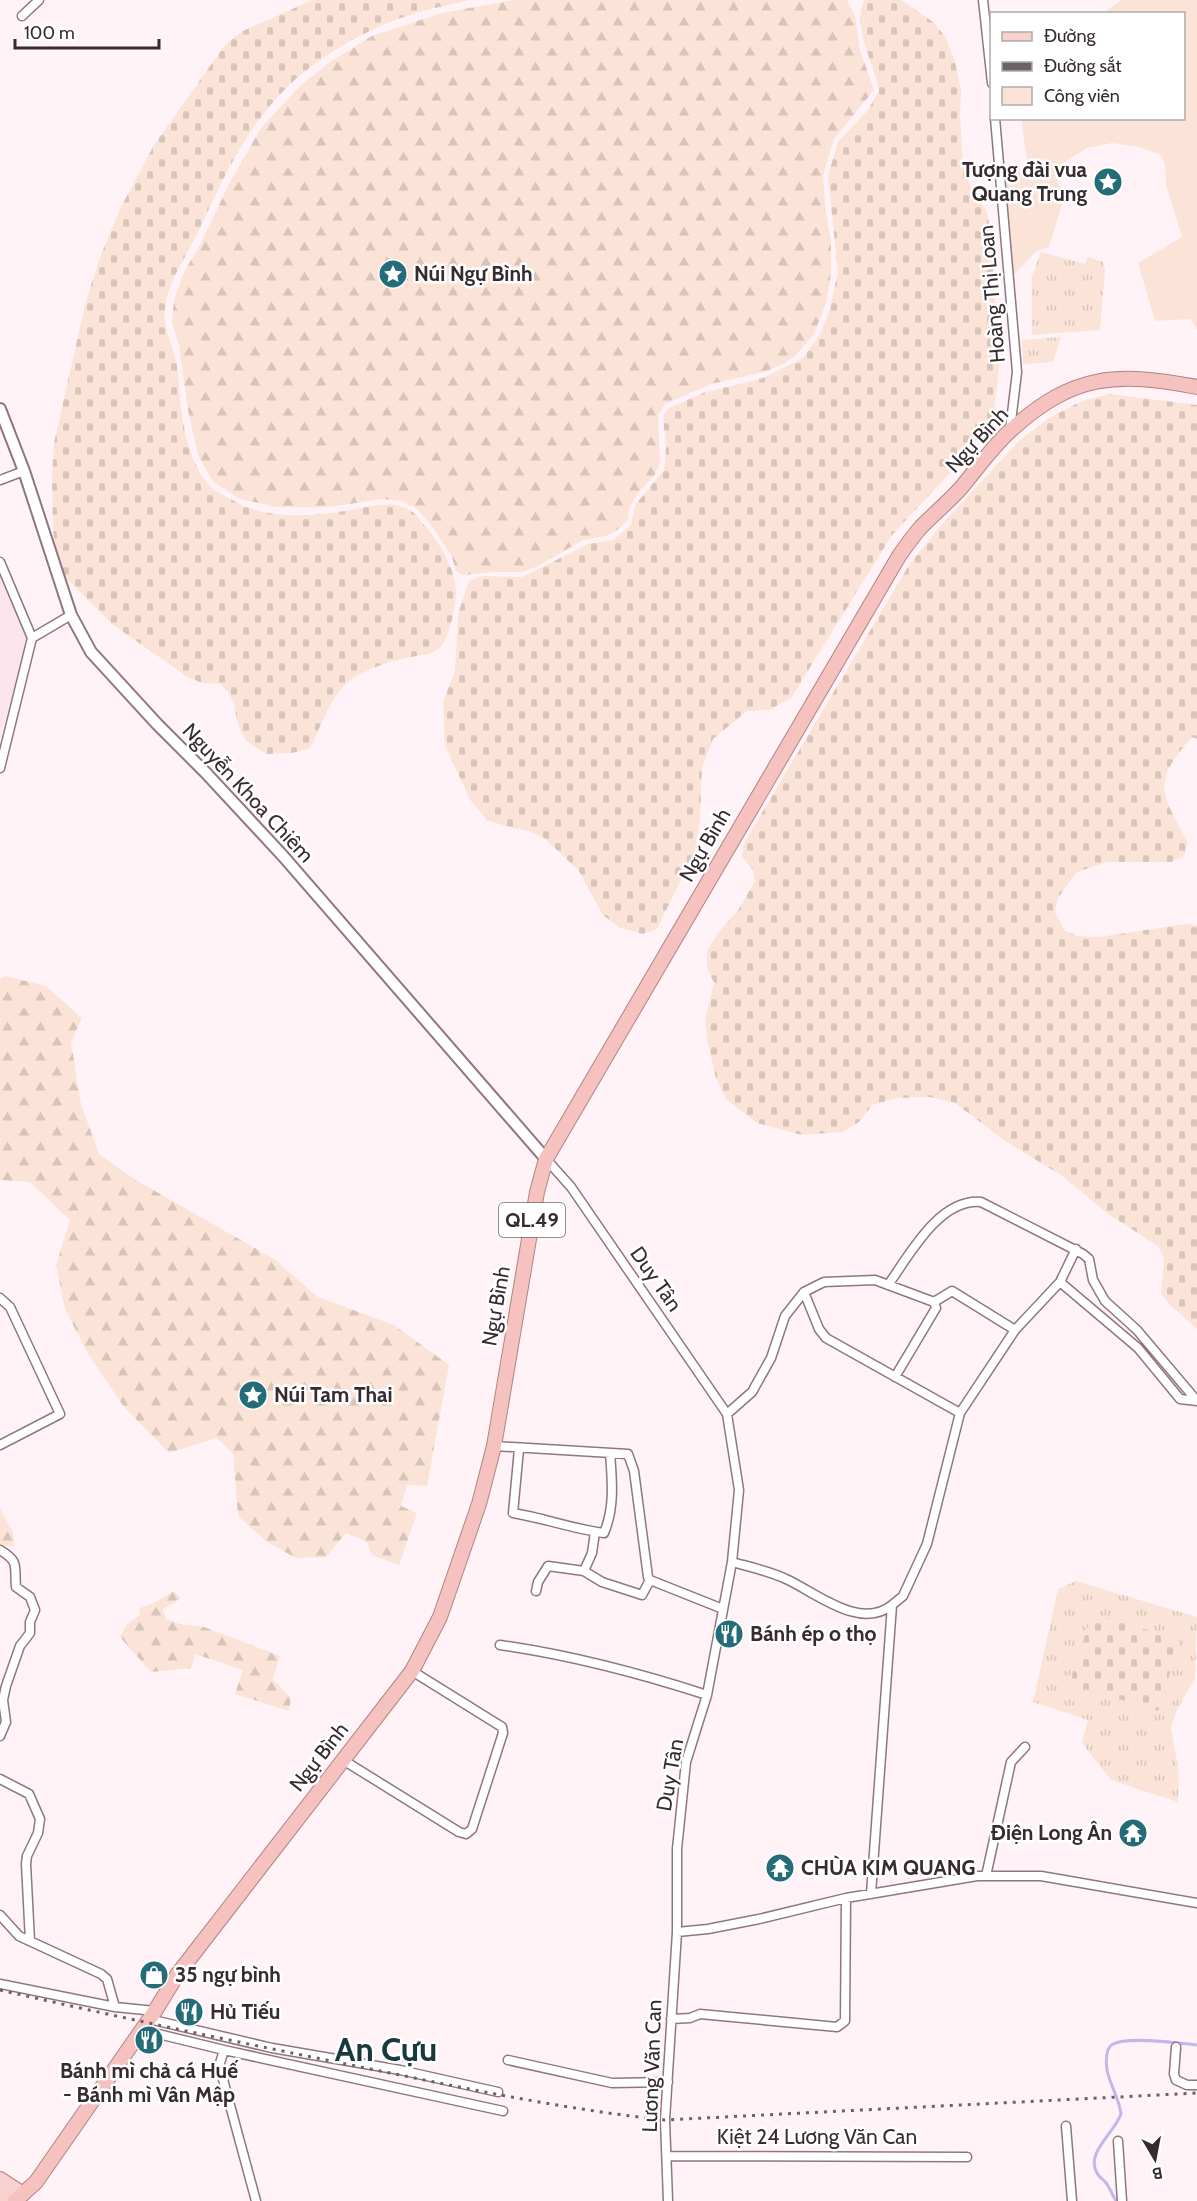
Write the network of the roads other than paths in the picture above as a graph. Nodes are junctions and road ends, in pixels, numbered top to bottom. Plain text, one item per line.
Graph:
1 (39, 0) edge
2 (983, 0) edge
3 (22, 16) dead end
4 (990, 65) edge
5 (995, 120) edge
6 (1197, 387) edge
7 (0, 409) edge
8 (1010, 430) junction
9 (24, 471) junction
10 (0, 480) edge
11 (0, 562) edge
12 (71, 615) junction
13 (32, 638) junction
14 (0, 768) edge
15 (546, 1159) junction
16 (1076, 1249) junction
17 (1060, 1282) junction
18 (888, 1285) junction
19 (804, 1292) junction
20 (0, 1298) edge
21 (934, 1302) junction
22 (1015, 1330) junction
23 (895, 1377) junction
24 (1197, 1401) edge
25 (960, 1413) junction
26 (727, 1414) junction
27 (0, 1445) edge
28 (494, 1446) junction
29 (519, 1449) junction
30 (610, 1453) junction
31 (595, 1532) junction
32 (0, 1550) edge
33 (732, 1562) junction
34 (584, 1571) junction
35 (650, 1580) junction
36 (536, 1591) dead end
37 (892, 1605) junction
38 (723, 1609) junction
39 (500, 1645) dead end
40 (411, 1671) junction
41 (707, 1695) junction
42 (0, 1736) edge
43 (1025, 1747) dead end
44 (343, 1760) junction
45 (0, 1779) edge
46 (986, 1876) junction
47 (871, 1894) junction
48 (846, 1898) junction
49 (1197, 1903) edge
50 (0, 1915) edge
51 (677, 1932) junction
52 (30, 1941) junction
53 (0, 1984) edge
54 (115, 2007) junction
55 (671, 2019) junction
56 (149, 2020) junction
57 (1176, 2047) dead end
58 (224, 2050) junction
59 (508, 2060) dead end
60 (668, 2082) junction
61 (1197, 2085) edge
62 (498, 2092) dead end
63 (503, 2111) dead end
64 (1066, 2126) dead end
65 (1118, 2141) dead end
66 (668, 2156) junction
67 (967, 2157) dead end
68 (0, 2179) edge
69 (0, 2194) edge
70 (22, 2199) edge
71 (10, 2201) edge
72 (256, 2201) edge
73 (668, 2201) edge
74 (1072, 2201) edge
75 (1122, 2201) edge

1 - 3 street
2 - 4 street
5 - 8 street, Hoàng Thị Loan
6 - 8 highway, Ngự Bình / QL.49
7 - 9 street, Nguyễn Khoa Chiêm
8 - 15 highway, Ngự Bình / QL.49
9 - 10 street
9 - 12 street, Nguyễn Khoa Chiêm
11 - 13 street
12 - 13 street
12 - 15 street, Nguyễn Khoa Chiêm
13 - 14 street
15 - 26 street, Duy Tân
15 - 28 highway, Ngự Bình / QL.49
16 - 17 street
16 - 18 street
16 - 24 street
17 - 22 street
17 - 24 street
18 - 19 street
18 - 21 street
19 - 23 street
19 - 26 street
20 - 27 street
21 - 22 street
21 - 23 street
22 - 25 street
23 - 25 street
25 - 37 street
26 - 33 street, Duy Tân
28 - 29 street
28 - 40 highway, Ngự Bình / QL.49
29 - 30 street
29 - 31 street
30 - 31 street
30 - 35 street
31 - 34 street
32 - 42 street
33 - 37 street
33 - 38 street, Duy Tân
34 - 35 street
34 - 36 street
35 - 38 street
37 - 47 street
38 - 41 street, Duy Tân
39 - 41 street
40 - 44 highway, Ngự Bình / QL.49
40 - 44 street
41 - 51 street, Duy Tân
43 - 46 street
44 - 56 highway, Ngự Bình / QL.49
45 - 52 street
46 - 47 street
46 - 49 street
47 - 48 street
48 - 51 street
48 - 55 street
50 - 52 street
51 - 55 street, Lương Văn Can
52 - 54 street
53 - 54 street
54 - 56 street
55 - 60 street, Lương Văn Can
56 - 58 street
56 - 62 street
56 - 70 highway, Ngự Bình / QL.49
57 - 61 street
58 - 63 street
58 - 72 street
59 - 60 street
60 - 66 street, Lương Văn Can
64 - 74 street
65 - 75 street
66 - 67 street, Kiệt 24 Lương Văn Can
66 - 73 street, Lương Văn Can
68 - 70 main road
69 - 71 main road

